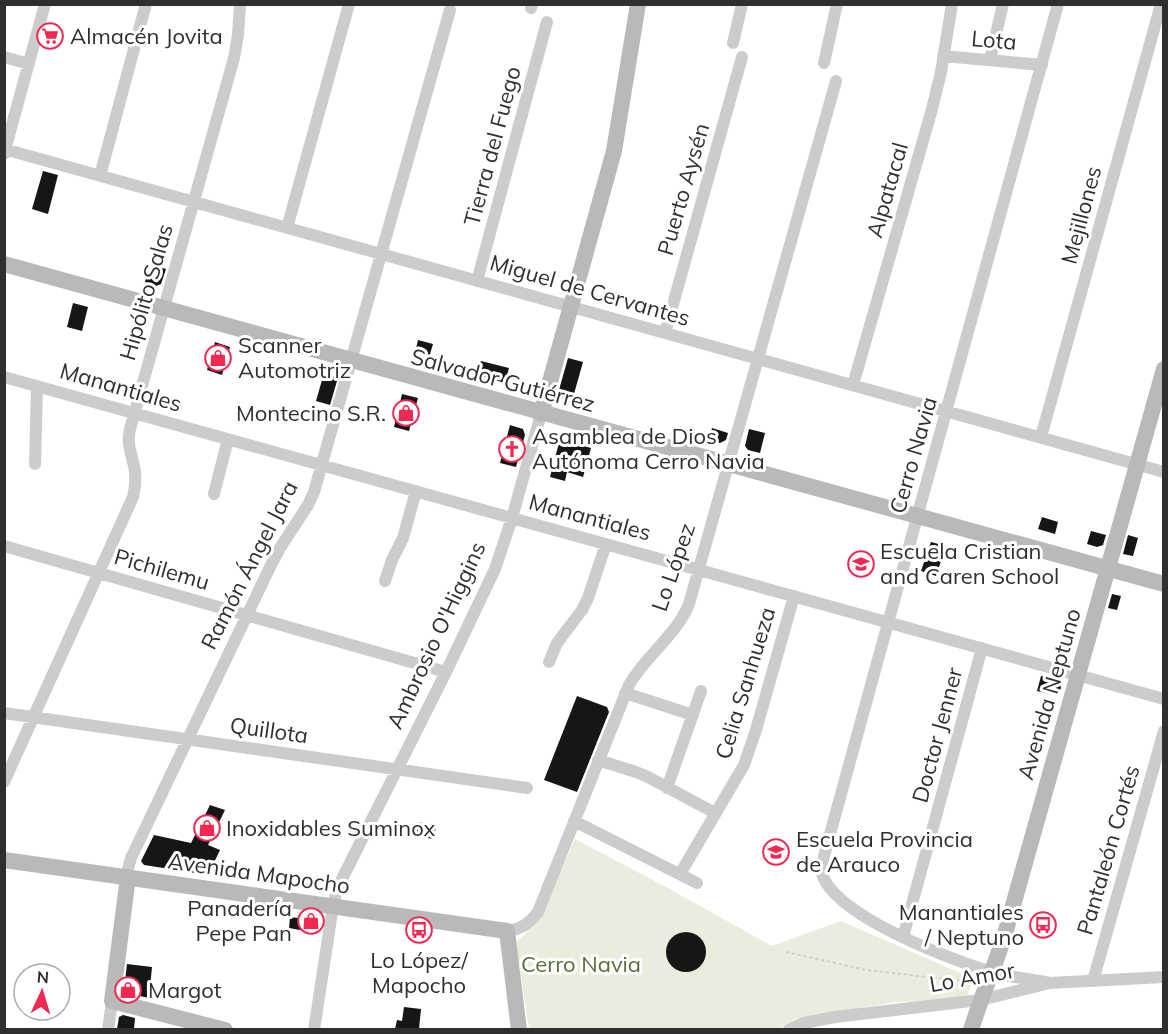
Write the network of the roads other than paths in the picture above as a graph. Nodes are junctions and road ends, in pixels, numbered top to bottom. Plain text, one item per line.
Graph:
1 (45, 4) edge
2 (146, 4) edge
3 (240, 4) edge
4 (349, 4) edge
5 (638, 4) edge
6 (742, 4) edge
7 (837, 4) edge
8 (952, 4) edge
9 (1003, 4) edge
10 (1058, 4) edge
11 (1161, 4) edge
12 (450, 10) dead end
13 (547, 22) dead end
14 (733, 43) dead end
15 (943, 56) junction
16 (4, 57) edge
17 (742, 57) dead end
18 (990, 60) junction
19 (824, 63) dead end
20 (29, 64) junction
21 (1042, 65) junction
22 (836, 81) dead end
23 (5, 151) edge
24 (100, 176) junction
25 (193, 202) junction
26 (287, 228) junction
27 (380, 254) junction
28 (4, 264) edge
29 (477, 280) junction
30 (571, 307) junction
31 (163, 309) junction
32 (665, 333) junction
33 (758, 359) junction
34 (351, 361) junction
35 (1164, 369) edge
36 (4, 377) edge
37 (853, 385) junction
38 (37, 386) junction
39 (947, 411) junction
40 (134, 413) junction
41 (541, 414) junction
42 (1041, 437) junction
43 (228, 439) junction
44 (35, 464) dead end
45 (1137, 464) junction
46 (322, 465) junction
47 (728, 465) junction
48 (1164, 472) edge
49 (417, 491) junction
50 (214, 494) dead end
51 (918, 516) junction
52 (512, 518) junction
53 (606, 544) junction
54 (4, 546) edge
55 (699, 569) junction
56 (1107, 569) junction
57 (98, 573) junction
58 (385, 581) dead end
59 (1164, 584) edge
60 (794, 596) junction
61 (247, 615) junction
62 (888, 622) junction
63 (982, 648) junction
64 (549, 663) dead end
65 (446, 672) junction
66 (1078, 675) junction
67 (701, 691) dead end
68 (625, 693) junction
69 (1164, 699) edge
70 (4, 713) edge
71 (693, 715) junction
72 (34, 717) junction
73 (1164, 730) edge
74 (188, 739) junction
75 (598, 760) junction
76 (398, 770) junction
77 (4, 782) edge
78 (527, 788) dead end
79 (668, 788) junction
80 (715, 813) junction
81 (574, 821) junction
82 (4, 860) edge
83 (680, 874) junction
84 (128, 878) junction
85 (697, 883) dead end
86 (333, 906) junction
87 (507, 931) junction
88 (903, 937) junction
89 (992, 971) junction
90 (1164, 977) edge
91 (1093, 981) junction
92 (1050, 982) junction
93 (982, 994) junction
94 (112, 1001) junction
95 (108, 1029) edge
96 (225, 1029) edge
97 (314, 1029) edge
98 (519, 1029) edge
99 (789, 1029) edge
100 (971, 1029) edge

1 - 20 street
2 - 24 street
3 - 25 street, Hipólito Salas
4 - 26 street
5 - 30 main road, Ambrosio O'Higgins
6 - 14 street
7 - 19 street
8 - 15 street, Alpatacal
9 - 18 street
10 - 21 street, Cerro Navia
11 - 42 street, Mejillones
12 - 27 street, Ramón Ángel Jara
13 - 29 street, Tierra del Fuego
15 - 18 street, Lota
15 - 37 street, Alpatacal
16 - 20 street
17 - 32 street, Puerto Aysén
18 - 21 street, Lota
20 - 23 street
21 - 39 street, Cerro Navia
22 - 33 street, Lo López
23 - 24 street, Miguel de Cervantes
24 - 25 street, Miguel de Cervantes
25 - 26 street, Miguel de Cervantes
25 - 31 street, Hipólito Salas
26 - 27 street, Miguel de Cervantes
27 - 29 street, Miguel de Cervantes
27 - 34 street, Ramón Ángel Jara
28 - 31 main road, Salvador Gutiérrez
29 - 30 street, Miguel de Cervantes
30 - 32 street, Miguel de Cervantes
30 - 41 main road, Ambrosio O'Higgins
31 - 34 main road, Salvador Gutiérrez
31 - 40 street, Hipólito Salas
32 - 33 street, Miguel de Cervantes
33 - 37 street, Miguel de Cervantes
33 - 47 street, Lo López
34 - 41 main road, Salvador Gutiérrez
34 - 46 street, Ramón Ángel Jara
35 - 45 main road, Avenida Neptuno
36 - 38 street, Manantiales
37 - 39 street, Miguel de Cervantes
38 - 40 street, Manantiales
38 - 44 street
39 - 42 street, Miguel de Cervantes
39 - 51 street, Cerro Navia
40 - 43 street, Manantiales
40 - 57 street, Hipólito Salas
41 - 47 main road, Salvador Gutiérrez
41 - 52 street, Ambrosio O'Higgins
42 - 45 street, Miguel de Cervantes
43 - 46 street, Manantiales
43 - 50 street
45 - 48 street, Miguel de Cervantes
45 - 56 main road, Avenida Neptuno
46 - 49 street, Manantiales
46 - 61 street, Ramón Ángel Jara
47 - 51 main road, Salvador Gutiérrez
47 - 55 street, Lo López
49 - 52 street, Manantiales
49 - 58 street
51 - 56 main road, Salvador Gutiérrez
51 - 62 street, Cerro Navia
52 - 53 street, Manantiales
52 - 65 street, Ambrosio O'Higgins
53 - 55 street, Manantiales
53 - 64 street
54 - 57 street, Pichilemu
55 - 60 street, Manantiales
55 - 68 street, Lo López
56 - 59 main road, Salvador Gutiérrez
56 - 66 main road, Avenida Neptuno
57 - 61 street, Pichilemu
57 - 72 street, Hipólito Salas
60 - 62 street, Manantiales
60 - 80 street, Celia Sanhueza
61 - 65 street, Pichilemu
61 - 74 street, Ramón Ángel Jara
62 - 63 street, Manantiales
62 - 88 street, Cerro Navia
63 - 66 street, Manantiales
63 - 88 street, Doctor Jenner
65 - 76 street, Ambrosio O'Higgins
66 - 69 street, Manantiales
66 - 89 main road, Avenida Neptuno
67 - 71 street
68 - 71 street
68 - 75 street, Lo López
70 - 72 street, Quillota
71 - 79 street
72 - 74 street, Quillota
72 - 77 street, Hipólito Salas
73 - 91 street, Pantaleón Cortés
74 - 76 street, Quillota
74 - 84 street, Ramón Ángel Jara
75 - 79 street
75 - 81 street, Lo López
76 - 78 street, Quillota
76 - 86 street, Ambrosio O'Higgins
79 - 80 street
80 - 83 street, Celia Sanhueza
81 - 83 street
81 - 87 street, Lo López
82 - 84 main road, Avenida Mapocho
83 - 85 street
84 - 86 main road, Avenida Mapocho
84 - 94 main road, Ramón Ángel Jara
86 - 87 main road, Avenida Mapocho
86 - 97 street, Ambrosio O'Higgins
87 - 98 main road
88 - 89 street, Cerro Navia
89 - 92 street, Cerro Navia
89 - 93 main road, Avenida Neptuno
90 - 91 street, Lo Amor
91 - 92 street, Lo Amor
92 - 93 street, Lo Amor
93 - 99 street, Lo Amor
93 - 100 main road, Avenida Neptuno
94 - 95 street, Ramón Ángel Jara
94 - 96 main road

